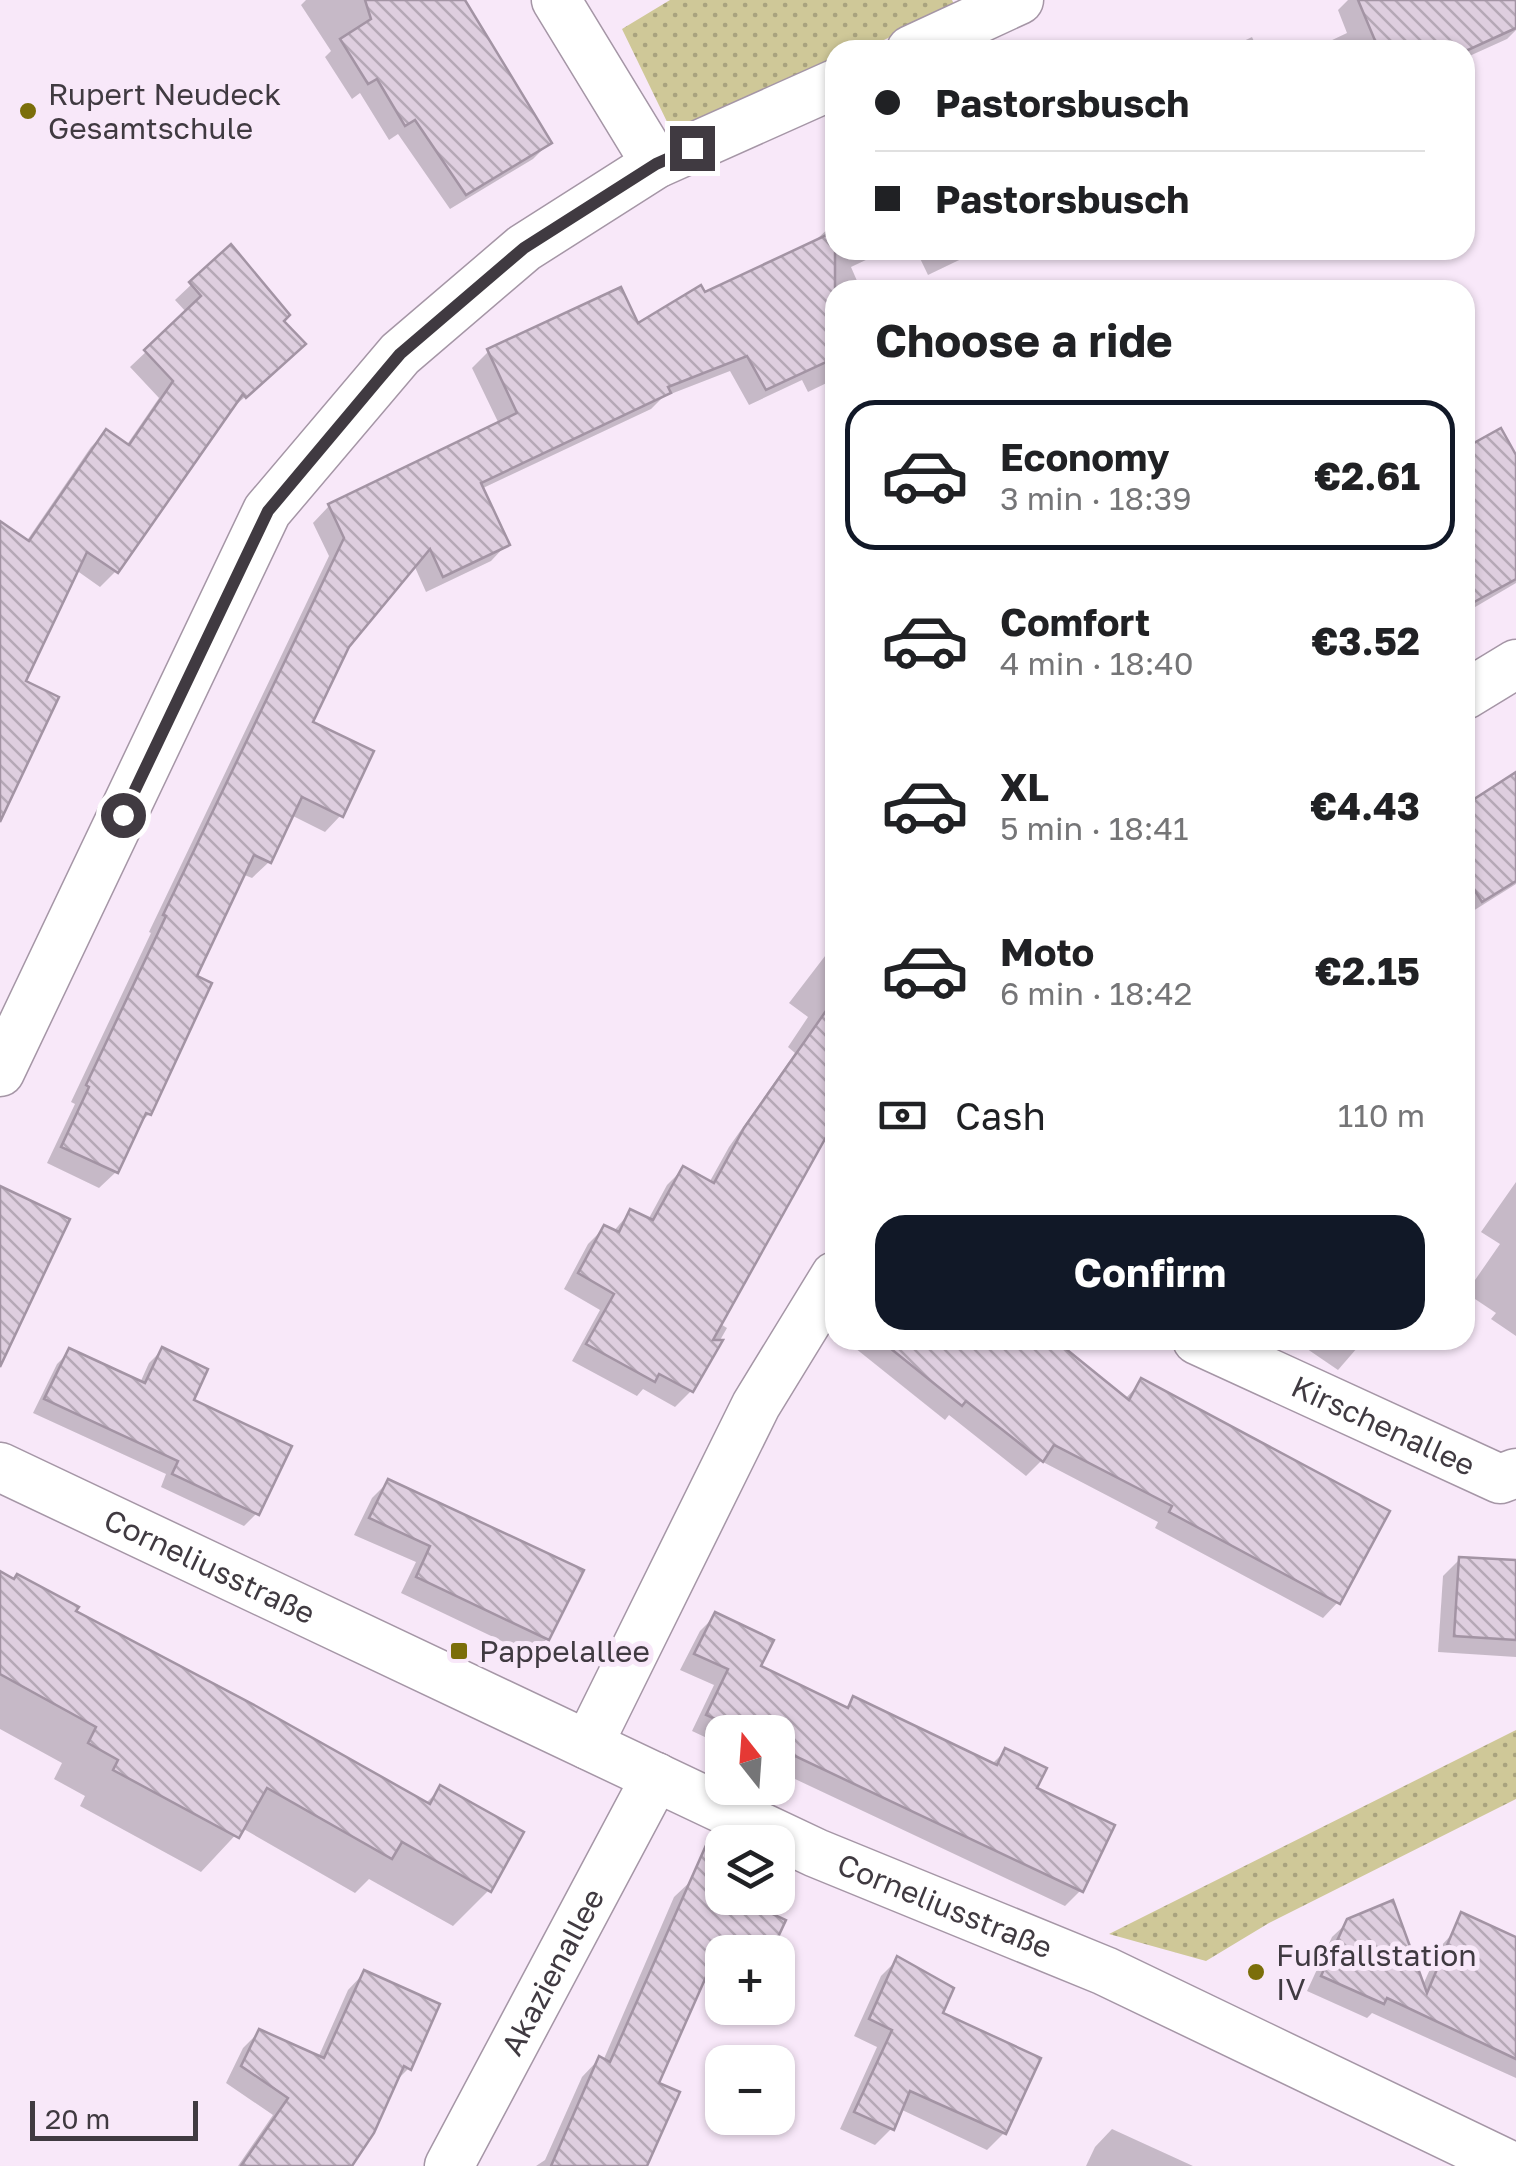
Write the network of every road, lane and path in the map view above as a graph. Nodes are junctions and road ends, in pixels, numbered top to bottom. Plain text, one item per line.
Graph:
1 (556, 0) edge
2 (1019, 0) edge
3 (933, 40) edge
4 (825, 88) edge
5 (656, 164) junction
6 (1516, 664) edge
7 (1475, 689) edge
8 (0, 1072) edge
9 (825, 1292) edge
10 (1219, 1350) edge
11 (0, 1467) edge
12 (1516, 1472) edge
13 (588, 1745) junction
14 (656, 1777) junction
15 (449, 2166) edge
16 (1511, 2166) edge

1 - 5 street
2 - 3 street
4 - 5 street
5 - 8 street
6 - 7 street
9 - 13 street
10 - 12 street, Kirschenallee
11 - 13 street, Corneliusstraße
13 - 14 street, Corneliusstraße
14 - 15 street, Akazienallee
14 - 16 street, Corneliusstraße

